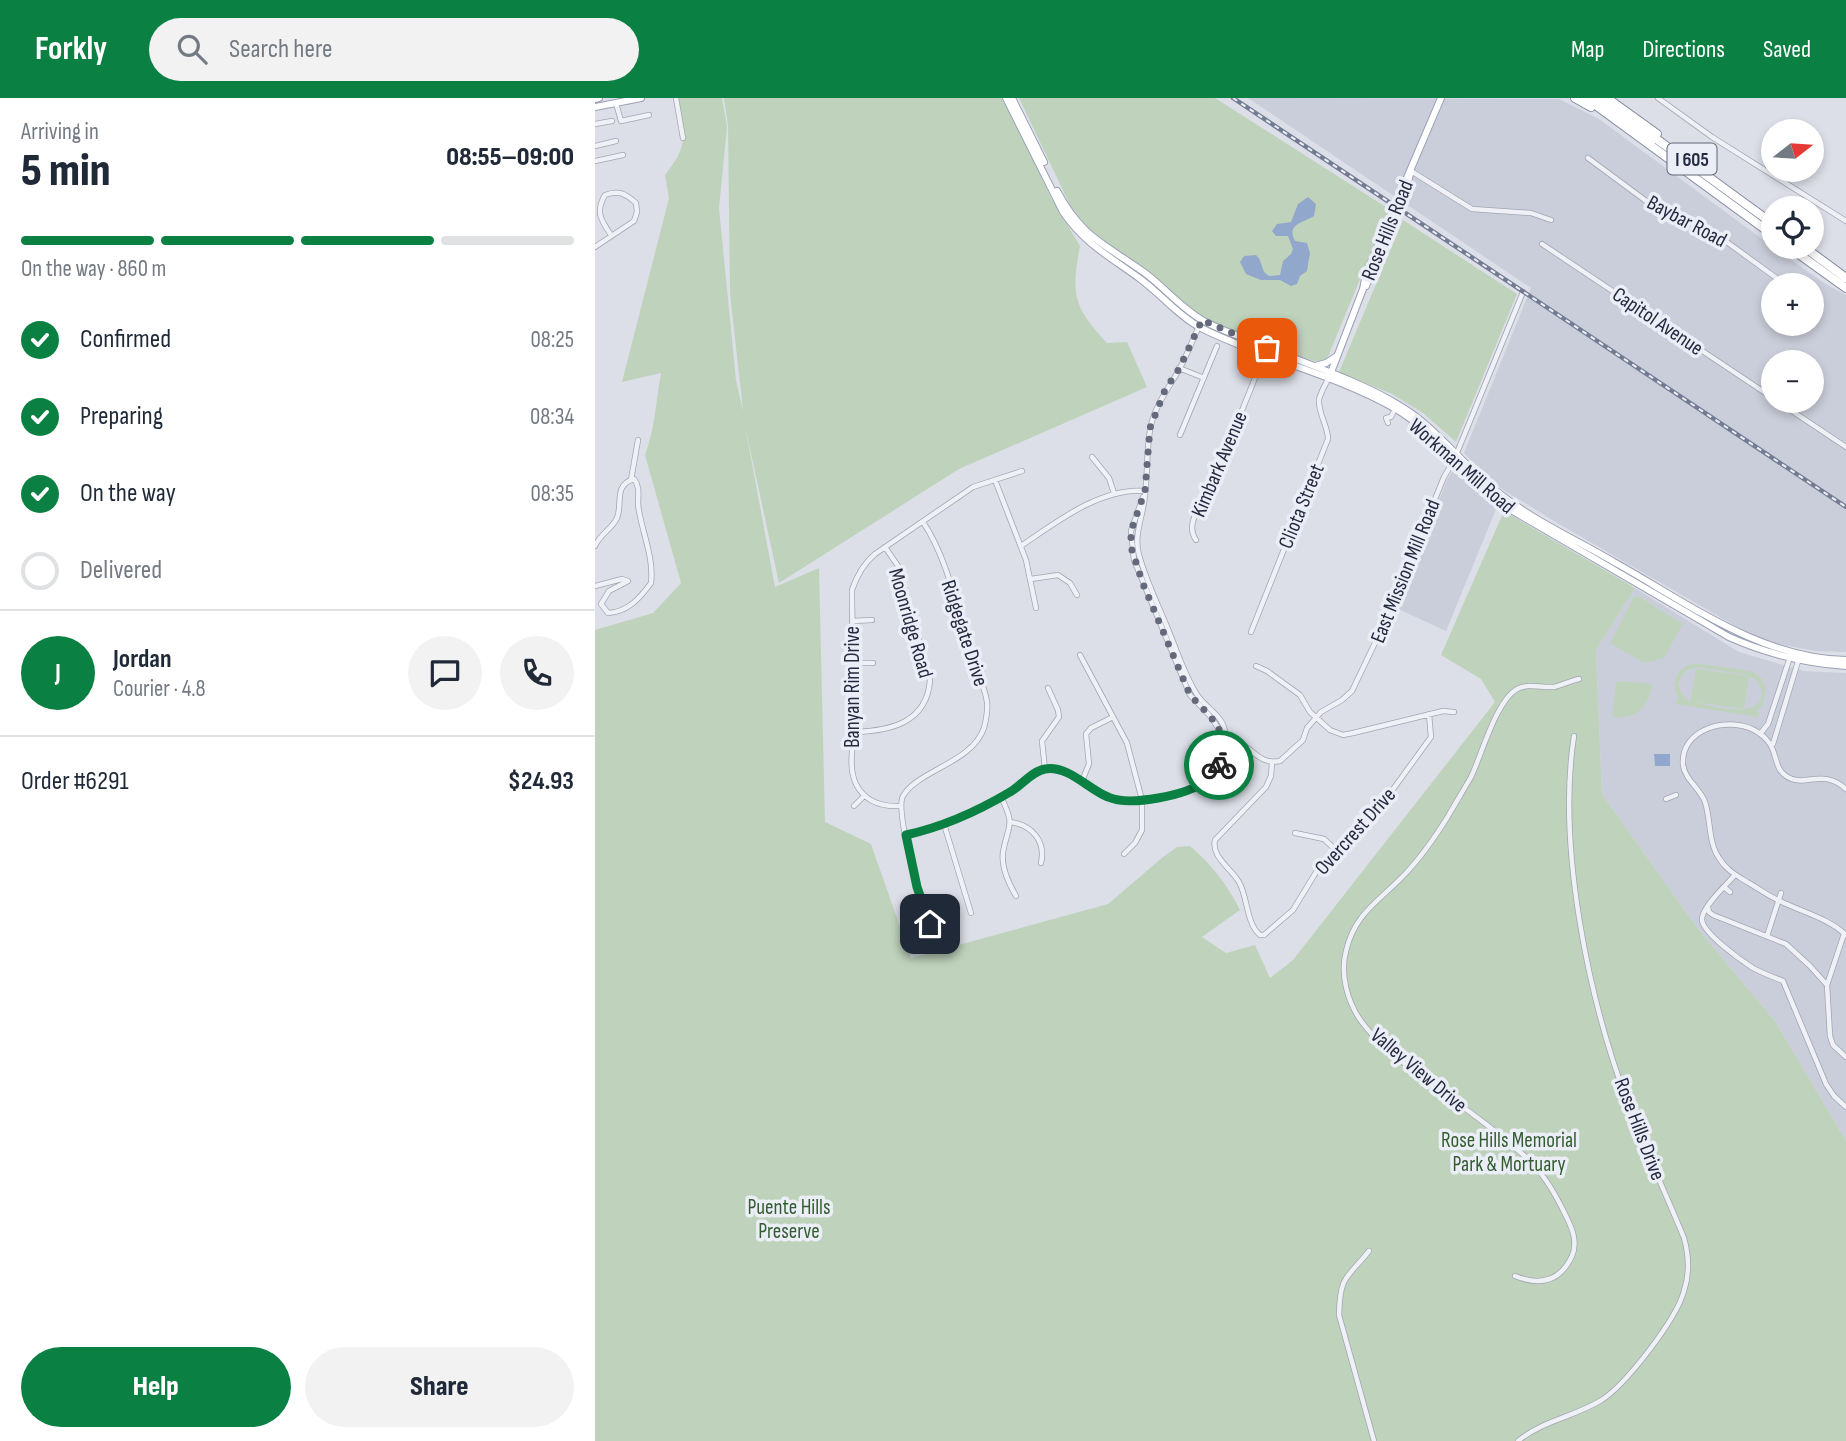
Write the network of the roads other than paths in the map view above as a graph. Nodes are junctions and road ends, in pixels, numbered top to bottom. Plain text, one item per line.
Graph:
1 (641, 98) edge
2 (676, 98) edge
3 (1006, 98) edge
4 (1012, 98) edge
5 (1441, 98) edge
6 (1575, 98) edge
7 (1586, 98) edge
8 (1598, 98) edge
9 (1658, 98) edge
10 (1608, 99) edge
11 (616, 103) junction
12 (595, 107) edge
13 (649, 115) dead end
14 (612, 121) dead end
15 (595, 124) edge
16 (1636, 134) junction
17 (683, 138) dead end
18 (616, 141) dead end
19 (595, 146) edge
20 (623, 155) dead end
21 (1588, 158) dead end
22 (595, 161) edge
23 (1411, 171) junction
24 (1761, 209) edge
25 (1761, 215) edge
26 (1551, 220) dead end
27 (1761, 220) edge
28 (1846, 221) edge
29 (1761, 226) edge
30 (611, 236) junction
31 (1542, 244) dead end
32 (595, 247) edge
33 (1824, 256) edge
34 (1807, 259) edge
35 (1811, 259) edge
36 (1820, 259) edge
37 (1846, 272) edge
38 (1769, 273) edge
39 (1846, 278) edge
40 (1846, 286) edge
41 (1523, 292) dead end
42 (1200, 323) junction
43 (1217, 346) dead end
44 (1266, 352) junction
45 (1339, 355) junction
46 (1312, 366) junction
47 (1179, 369) junction
48 (1329, 376) junction
49 (1204, 378) junction
50 (1761, 390) edge
51 (1394, 411) junction
52 (1795, 413) edge
53 (1180, 435) dead end
54 (638, 440) dead end
55 (1846, 447) edge
56 (1092, 457) dead end
57 (1455, 457) junction
58 (1021, 471) dead end
59 (631, 480) junction
60 (995, 480) junction
61 (1145, 491) junction
62 (1114, 493) junction
63 (1503, 505) junction
64 (1532, 516) junction
65 (923, 522) junction
66 (1196, 540) dead end
67 (595, 546) edge
68 (1021, 546) junction
69 (885, 547) junction
70 (1031, 579) junction
71 (595, 586) edge
72 (1077, 595) dead end
73 (1036, 608) dead end
74 (872, 620) dead end
75 (852, 621) junction
76 (1251, 632) dead end
77 (1080, 655) dead end
78 (1790, 656) junction
79 (1799, 658) junction
80 (1846, 660) edge
81 (853, 663) junction
82 (873, 663) dead end
83 (1256, 666) dead end
84 (1846, 666) edge
85 (1579, 679) dead end
86 (1048, 688) dead end
87 (1454, 712) dead end
88 (1429, 714) junction
89 (1112, 717) junction
90 (1315, 718) junction
91 (1768, 724) junction
92 (854, 732) junction
93 (1760, 734) junction
94 (1574, 736) dead end
95 (1766, 738) junction
96 (1225, 739) junction
97 (1773, 744) junction
98 (1272, 763) junction
99 (1045, 769) junction
100 (1082, 782) junction
101 (1846, 789) edge
102 (1676, 795) dead end
103 (864, 796) junction
104 (1001, 797) junction
105 (1666, 799) dead end
106 (1142, 800) junction
107 (854, 806) dead end
108 (901, 806) junction
109 (1010, 822) junction
110 (944, 824) junction
111 (1295, 833) dead end
112 (906, 835) junction
113 (1337, 851) junction
114 (1124, 854) dead end
115 (1041, 863) dead end
116 (1735, 875) junction
117 (1724, 887) junction
118 (1730, 892) dead end
119 (1781, 892) dead end
120 (1016, 896) dead end
121 (1777, 900) junction
122 (1708, 906) junction
123 (971, 913) dead end
124 (930, 924) dead end
125 (1845, 934) edge
126 (1767, 936) junction
127 (1827, 985) junction
128 (1846, 1057) edge
129 (1846, 1107) edge
130 (1369, 1251) dead end
131 (1515, 1276) dead end
132 (1374, 1441) edge
133 (1518, 1441) edge

1 - 11 main road
2 - 17 street
3 - 42 main road, Workman Mill Road
4 - 42 main road, Workman Mill Road
5 - 23 main road, Rose Hills Road
6 - 16 highway
7 - 16 highway, I 605
8 - 25 highway
8 - 27 highway
9 - 28 street
10 - 24 highway, I 605
11 - 12 main road
11 - 13 street
14 - 15 street
16 - 29 highway, I 605
18 - 19 street
20 - 22 street
21 - 38 street, Baybar Road
23 - 26 street
23 - 45 main road, Rose Hills Road
30 - 30 street
30 - 32 street
31 - 50 street, Capitol Avenue
33 - 37 highway
34 - 40 highway
35 - 40 highway
36 - 39 highway
41 - 57 street, East Mission Mill Road
42 - 44 main road, Workman Mill Road
42 - 47 street
43 - 49 street
44 - 46 main road, Workman Mill Road
44 - 48 main road, Workman Mill Road
44 - 66 street, Kimbark Avenue
45 - 46 main road
45 - 48 main road, Rose Hills Road
46 - 48 main road, Workman Mill Road
47 - 49 street
47 - 61 street
48 - 51 main road, Workman Mill Road
48 - 51 main road, Workman Mill Road
48 - 76 street, Cliota Street
49 - 53 street
51 - 57 main road, Workman Mill Road
52 - 55 street
54 - 59 street
56 - 62 street
57 - 63 main road, Workman Mill Road
57 - 64 main road, Workman Mill Road
57 - 90 street, East Mission Mill Road
58 - 60 street, Banyan Rim Drive
59 - 67 street
59 - 71 street
60 - 65 street, Banyan Rim Drive
60 - 68 street
61 - 62 street
61 - 96 street
62 - 68 street
63 - 64 main road
63 - 78 main road, Workman Mill Road
64 - 78 main road, Workman Mill Road
65 - 69 street, Banyan Rim Drive
65 - 108 street, Ridgegate Drive
68 - 70 street
69 - 75 street, Banyan Rim Drive
69 - 92 street, Moonridge Road
70 - 72 street
70 - 73 street
74 - 75 street
75 - 81 street, Banyan Rim Drive
77 - 89 street
78 - 79 main road, Workman Mill Road
78 - 91 street
79 - 80 main road, Workman Mill Road
79 - 84 main road, Workman Mill Road
79 - 97 street
81 - 82 street
81 - 92 street, Banyan Rim Drive
83 - 90 street
85 - 131 street, Valley View Drive
86 - 99 street
87 - 88 street
88 - 90 street
88 - 113 street, Overcrest Drive
89 - 100 street
89 - 106 street
90 - 98 street
91 - 93 street
91 - 95 street
92 - 103 street, Banyan Rim Drive
93 - 95 street
93 - 116 street
94 - 133 street, Rose Hills Drive
95 - 97 street
96 - 98 street
96 - 106 street
97 - 101 street
98 - 113 street, Overcrest Drive
99 - 100 street
99 - 104 street
100 - 106 street
102 - 105 street
103 - 107 street
103 - 108 street
104 - 109 street
104 - 110 street
106 - 114 street
108 - 112 street
109 - 115 street
109 - 120 street
110 - 112 street
110 - 123 street
111 - 113 street
112 - 124 street
116 - 117 street
116 - 121 street
117 - 118 street
117 - 122 street
119 - 121 street
121 - 125 street
121 - 126 street
122 - 126 street
122 - 129 street
125 - 127 street
126 - 127 street
127 - 128 street
130 - 132 street

